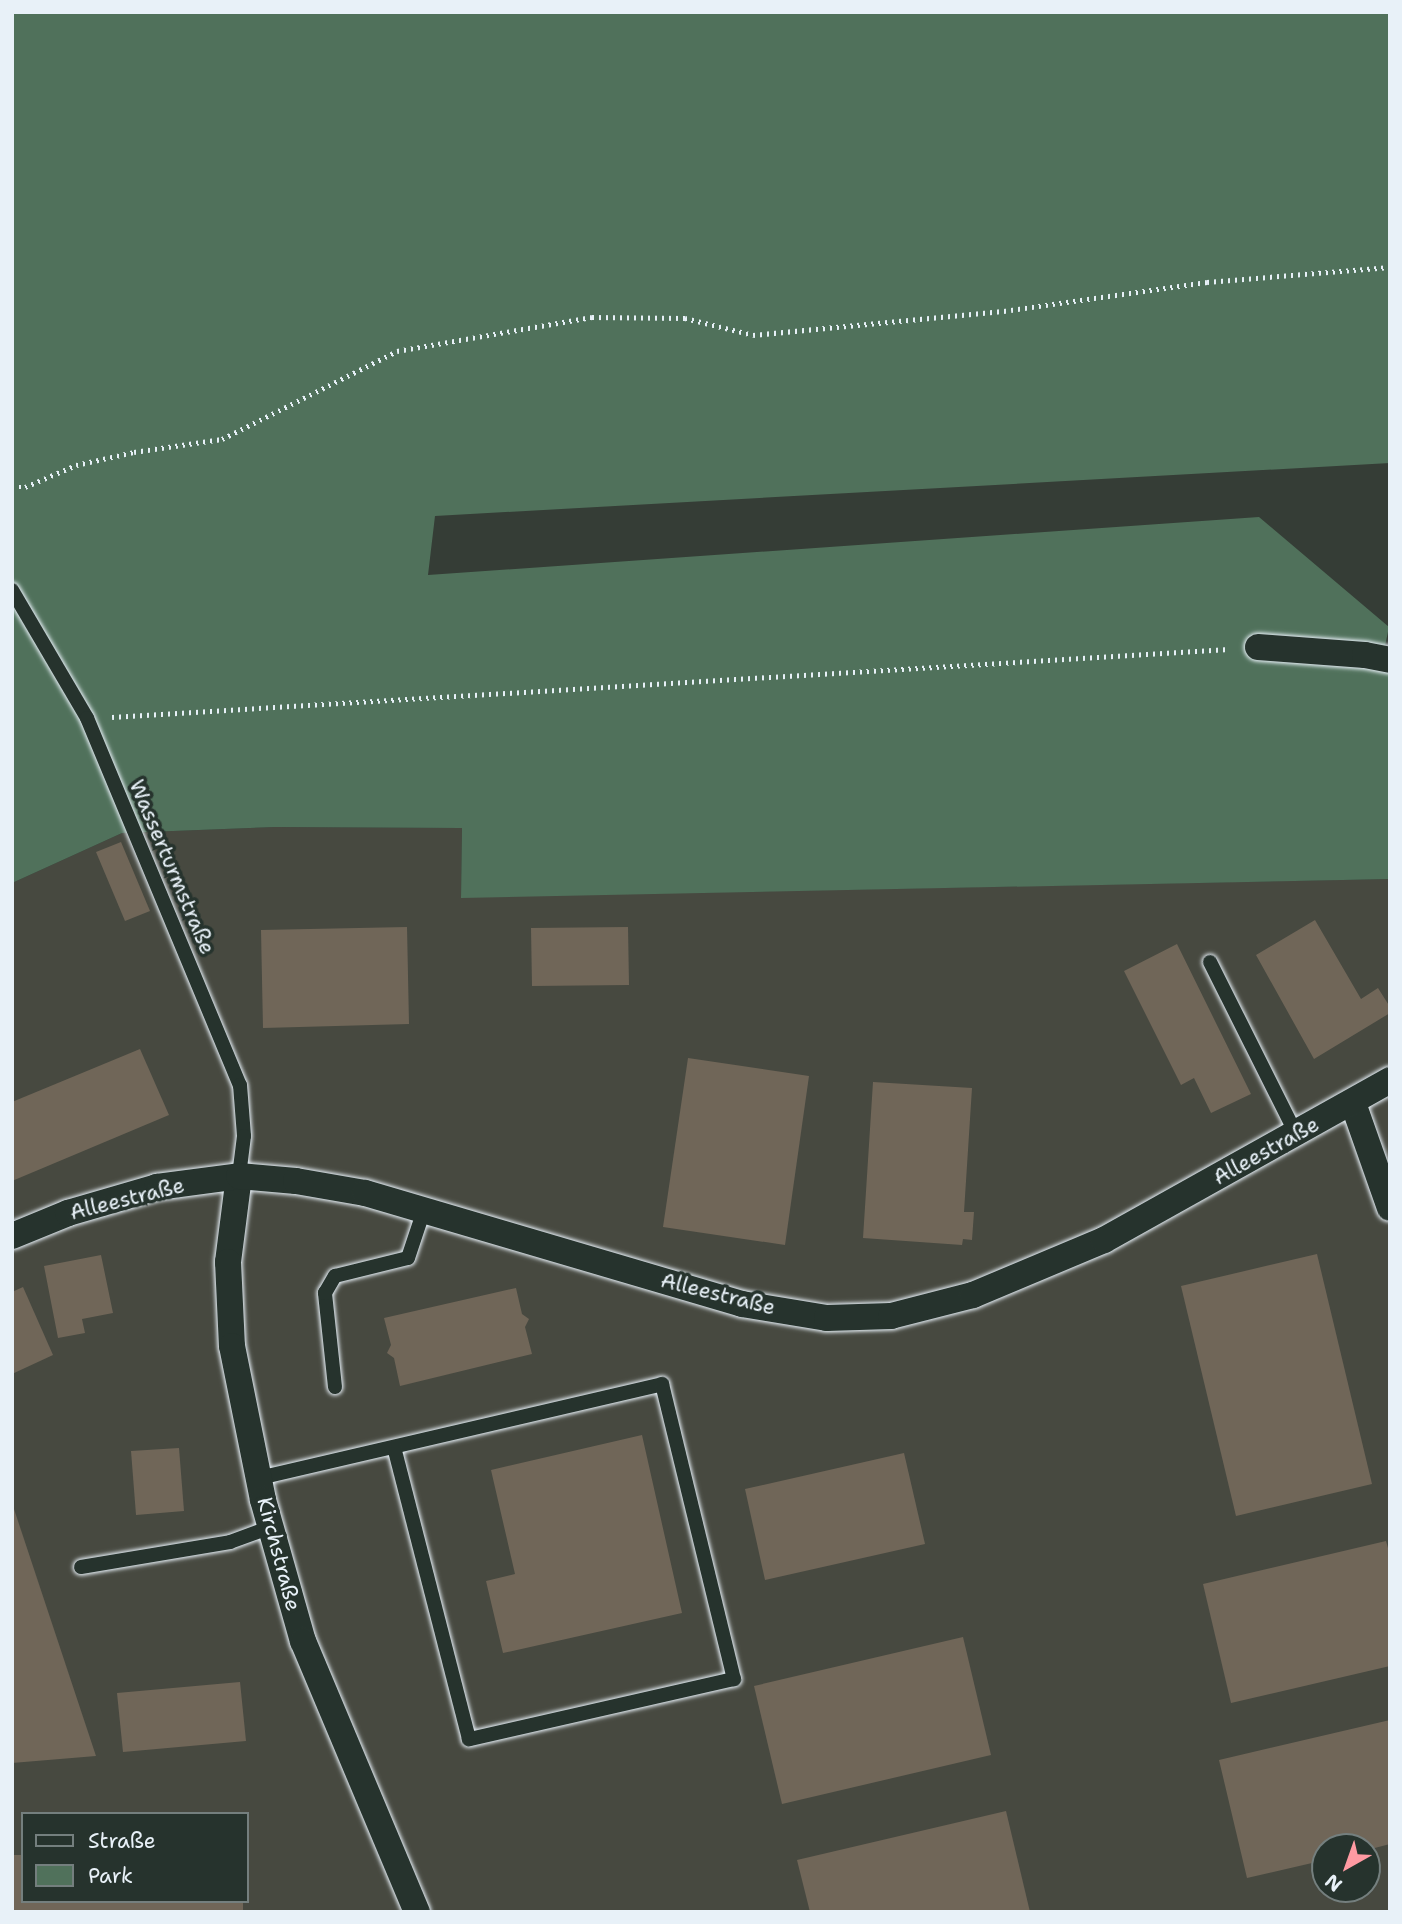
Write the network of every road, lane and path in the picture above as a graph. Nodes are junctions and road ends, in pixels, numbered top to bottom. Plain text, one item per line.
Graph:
1 (1390, 267) edge
2 (12, 487) edge
3 (12, 590) edge
4 (1258, 647) joint
5 (1390, 660) edge
6 (87, 718) junction
7 (1209, 962) dead end
8 (1390, 1080) edge
9 (1353, 1103) junction
10 (1296, 1134) junction
11 (239, 1176) junction
12 (1390, 1208) edge
13 (424, 1210) junction
14 (12, 1236) edge
15 (335, 1387) dead end
16 (394, 1447) junction
17 (259, 1478) junction
18 (271, 1527) junction
19 (81, 1567) dead end
20 (417, 1912) edge

1 - 2 path
3 - 6 lane, Wasserturmstraße
4 - 5 street
4 - 6 path
6 - 11 lane, Wasserturmstraße
7 - 10 lane
8 - 9 street, Alleestraße
9 - 10 street, Alleestraße
9 - 12 street
10 - 13 street, Alleestraße
11 - 13 street, Alleestraße
11 - 14 street, Alleestraße
11 - 17 street, Kirchstraße
13 - 15 lane
16 - 16 lane
16 - 17 lane
17 - 18 street, Kirchstraße
18 - 19 lane
18 - 20 street, Kirchstraße

